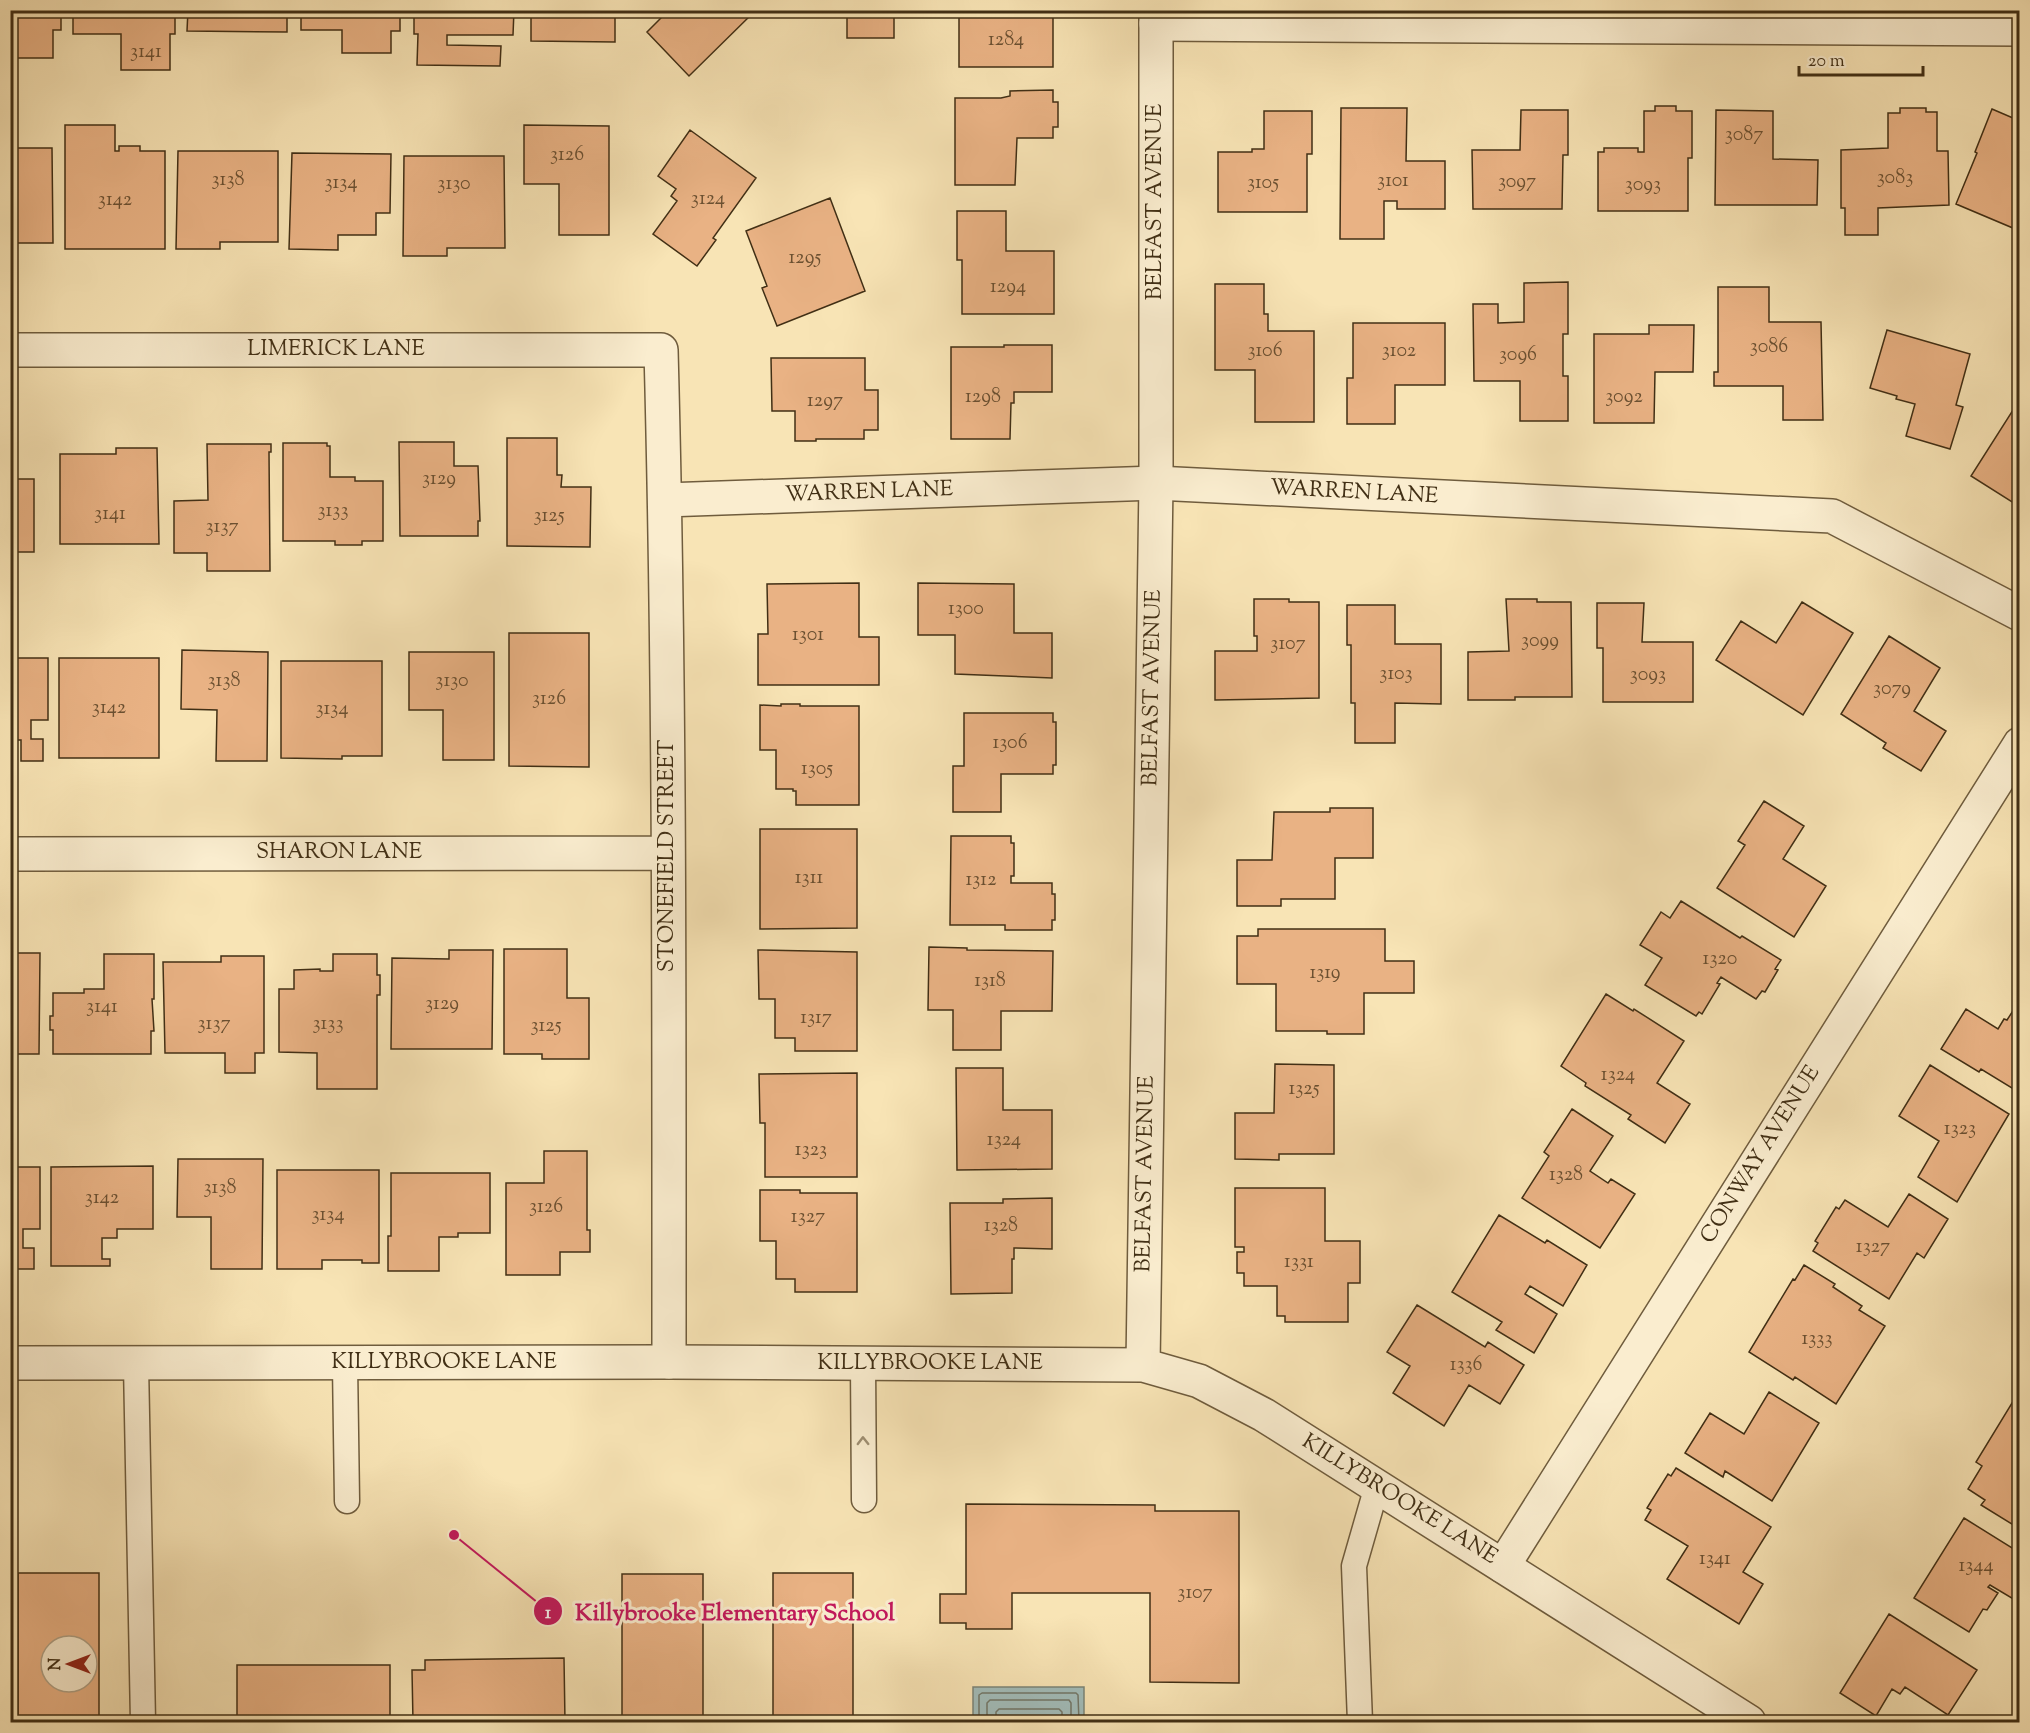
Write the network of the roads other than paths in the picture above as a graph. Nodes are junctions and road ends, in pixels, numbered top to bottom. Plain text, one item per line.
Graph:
1 (1156, 17) edge
2 (2019, 29) edge
3 (10, 350) edge
4 (661, 350) joint
5 (1156, 483) junction
6 (665, 500) junction
7 (2019, 614) edge
8 (2019, 744) edge
9 (669, 853) junction
10 (10, 854) edge
11 (669, 1362) junction
12 (10, 1363) edge
13 (136, 1364) junction
14 (345, 1364) junction
15 (863, 1364) junction
16 (1143, 1365) junction
17 (1377, 1486) junction
18 (864, 1500) dead end
19 (347, 1501) dead end
20 (1503, 1566) junction
21 (143, 1722) edge
22 (1360, 1722) edge
23 (1749, 1722) edge

1 - 2 street
1 - 5 street, BELFAST AVENUE
3 - 4 street, LIMERICK LANE
4 - 6 street, STONEFIELD STREET
5 - 6 street, WARREN LANE
5 - 7 street, WARREN LANE
5 - 16 street, BELFAST AVENUE
6 - 9 street, STONEFIELD STREET
8 - 20 street, CONWAY AVENUE
9 - 10 street, SHARON LANE
9 - 11 street, STONEFIELD STREET
11 - 14 street, KILLYBROOKE LANE
11 - 15 street, KILLYBROOKE LANE
12 - 13 street, KILLYBROOKE LANE
13 - 14 street, KILLYBROOKE LANE
13 - 21 lane
14 - 19 lane
15 - 16 street, KILLYBROOKE LANE
18 -> 15 lane
16 - 17 street, KILLYBROOKE LANE
17 - 20 street, KILLYBROOKE LANE
17 - 22 lane
20 - 23 street, KILLYBROOKE LANE

